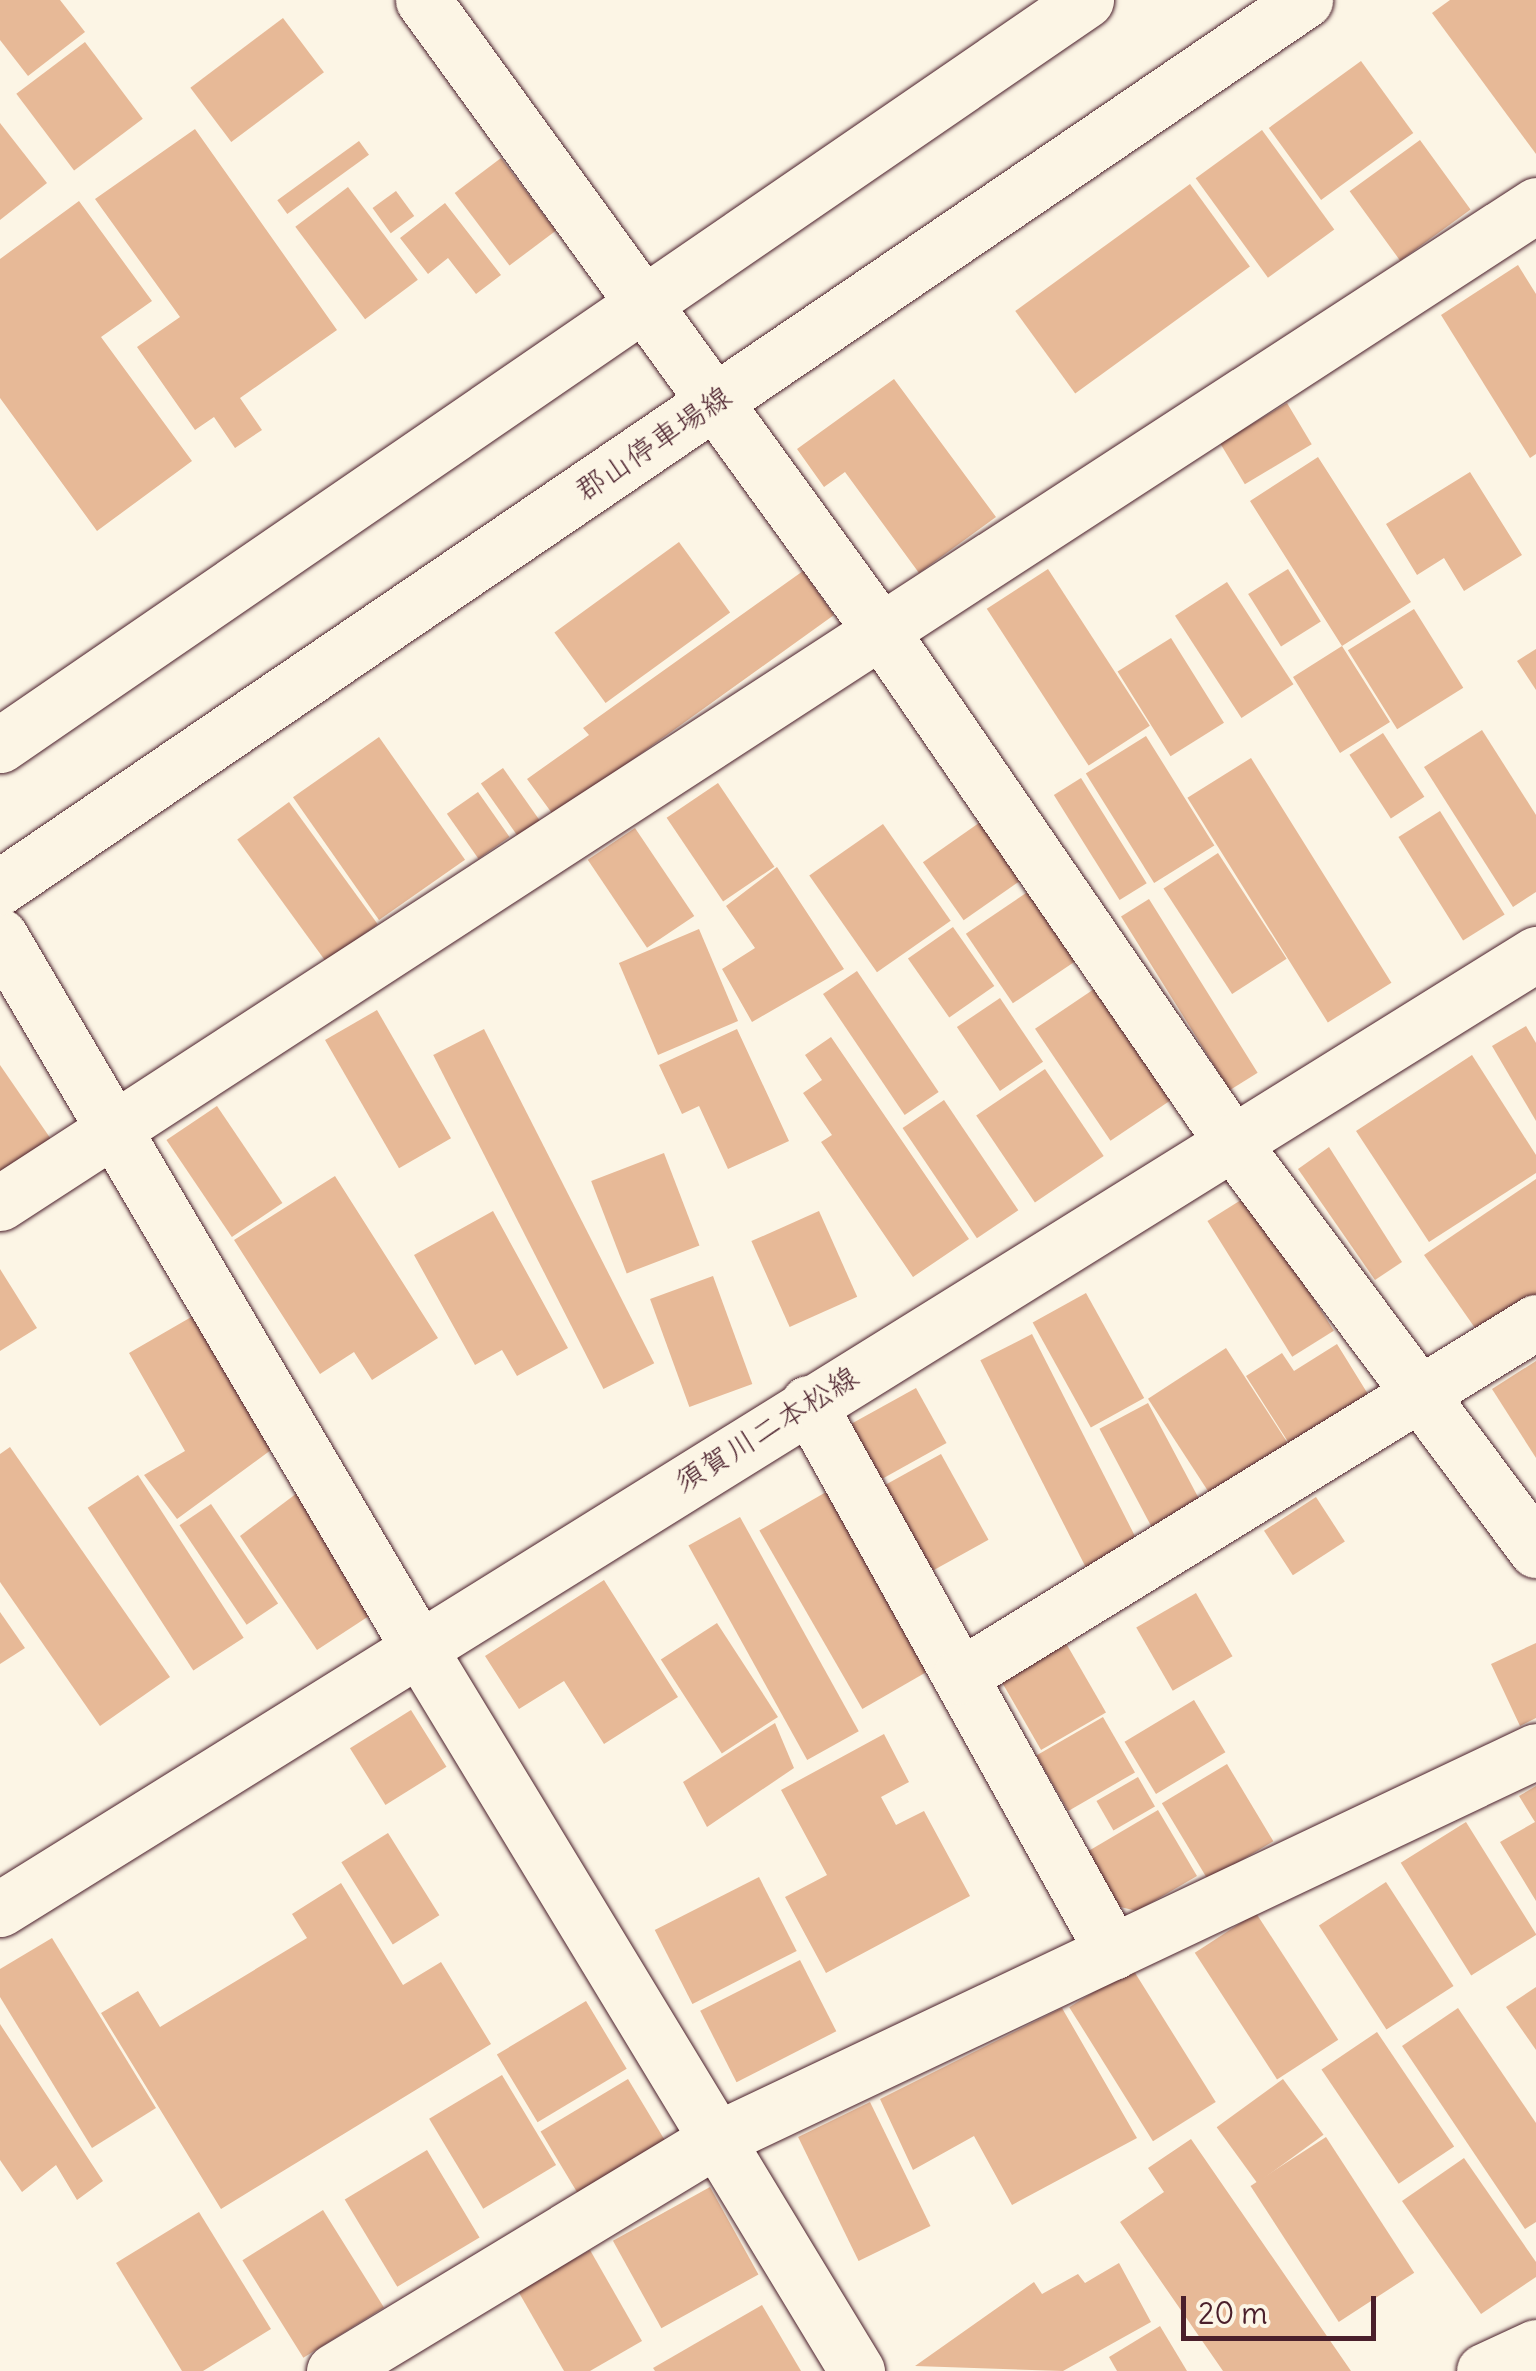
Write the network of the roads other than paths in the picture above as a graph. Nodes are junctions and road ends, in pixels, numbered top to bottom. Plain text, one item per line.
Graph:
1 (423, 0) edge
2 (1086, 0) edge
3 (1305, 0) edge
4 (1536, 206) edge
5 (640, 300) junction
6 (714, 402) junction
7 (882, 631) junction
8 (0, 745) edge
9 (0, 887) edge
10 (0, 936) edge
11 (1536, 954) edge
12 (113, 1127) junction
13 (1232, 1142) junction
14 (0, 1202) edge
15 (1536, 1322) edge
16 (1422, 1392) junction
17 (808, 1403) junction
18 (1536, 1550) edge
19 (417, 1644) junction
20 (960, 1676) junction
21 (1536, 1751) edge
22 (0, 1909) edge
23 (1113, 1952) junction
24 (717, 2139) junction
25 (1536, 2346) edge
26 (334, 2371) edge
27 (857, 2371) edge
28 (1484, 2371) edge

1 - 5 street
2 - 5 street
3 - 6 street, 郡山停車場線
4 - 7 street
5 - 6 street
5 - 8 street
6 - 7 street
6 - 9 street, 郡山停車場線
7 - 12 street
7 - 13 street
10 - 12 street
11 - 13 street, 須賀川二本松線
12 - 14 street
12 - 19 street
13 - 16 street
13 - 17 street, 須賀川二本松線
15 - 16 street
16 - 18 street
16 - 20 street
17 - 19 street, 須賀川二本松線
17 - 20 street
19 - 22 street, 須賀川二本松線
19 - 24 street
20 - 23 street
21 - 23 street
23 - 24 street
24 - 26 street
24 - 27 street
25 - 28 street

